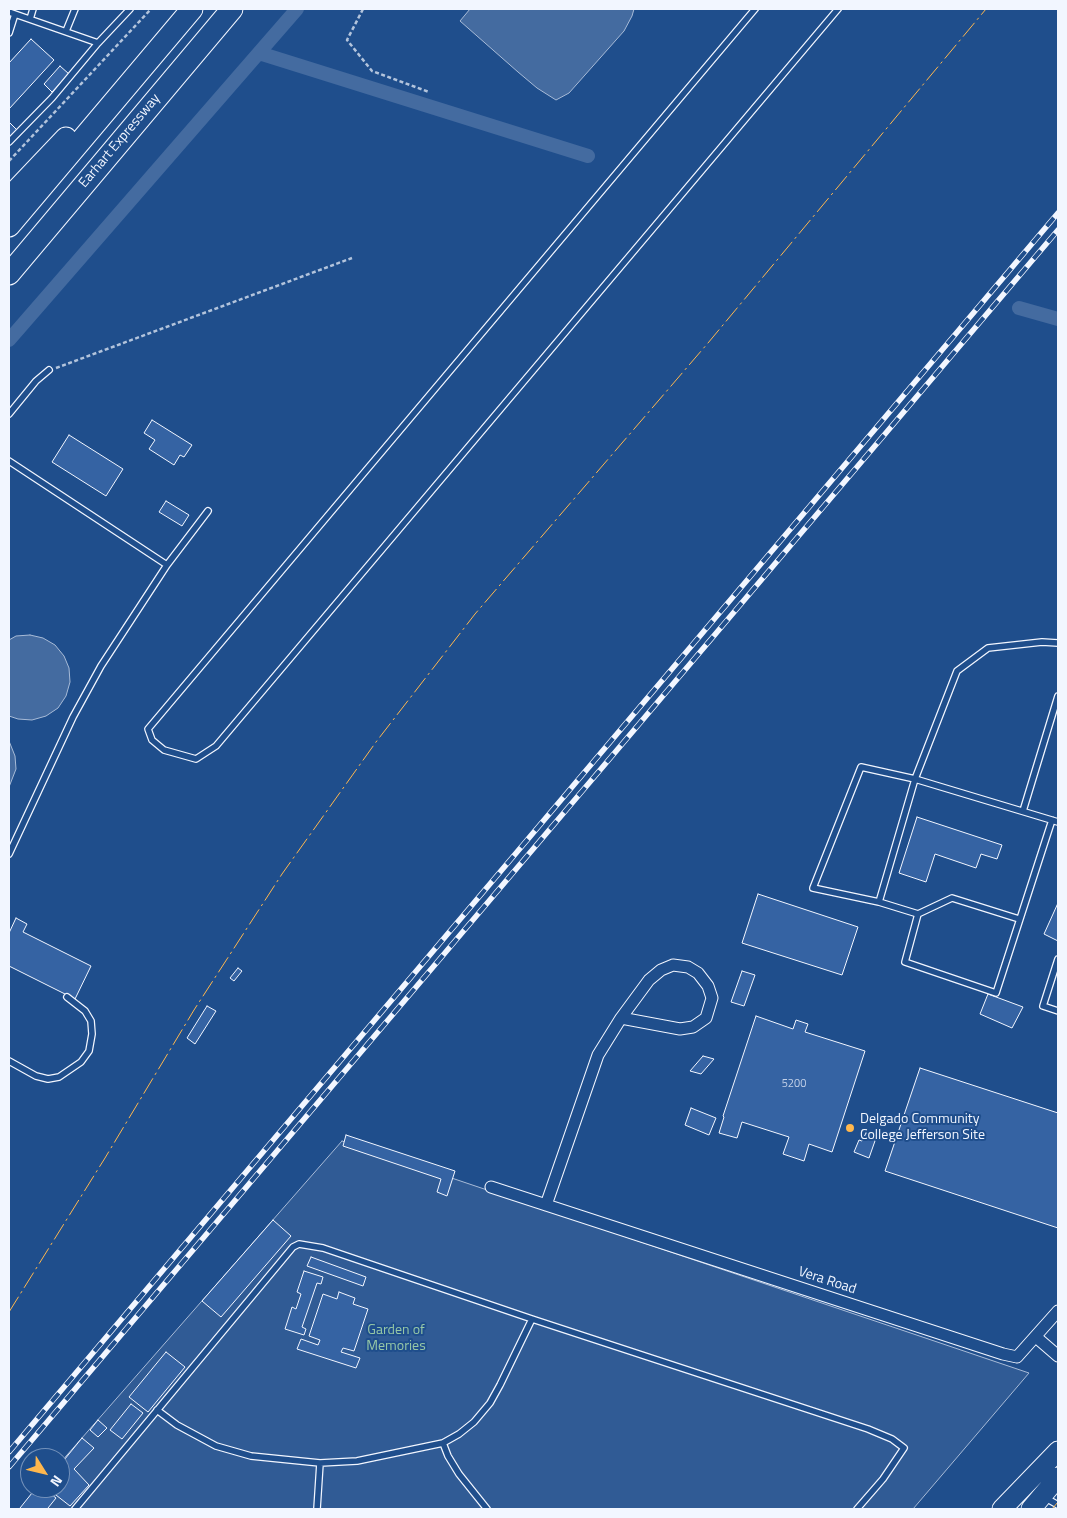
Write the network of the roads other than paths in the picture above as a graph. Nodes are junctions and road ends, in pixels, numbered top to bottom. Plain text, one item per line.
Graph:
1 (34, 9) edge
2 (75, 9) edge
3 (130, 9) edge
4 (188, 9) edge
5 (192, 9) edge
6 (232, 9) edge
7 (755, 9) edge
8 (838, 9) edge
9 (12, 13) edge
10 (30, 19) junction
11 (66, 31) junction
12 (9, 33) edge
13 (98, 42) junction
14 (9, 142) edge
15 (9, 198) edge
16 (9, 226) edge
17 (9, 274) edge
18 (49, 370) road end
19 (9, 414) edge
20 (9, 462) edge
21 (208, 511) dead end
22 (167, 564) junction
23 (1058, 644) edge
24 (1058, 696) edge
25 (915, 778) junction
26 (1023, 811) junction
27 (1052, 820) junction
28 (1058, 822) edge
29 (9, 854) edge
30 (879, 902) junction
31 (918, 914) junction
32 (1019, 919) junction
33 (1058, 958) edge
34 (67, 997) dead end
35 (1058, 1011) edge
36 (621, 1018) junction
37 (9, 1061) edge
38 (490, 1187) dead end
39 (546, 1205) junction
40 (1058, 1310) edge
41 (532, 1319) junction
42 (1054, 1323) edge
43 (1036, 1337) junction
44 (1058, 1356) edge
45 (156, 1410) junction
46 (443, 1443) junction
47 (1058, 1451) edge
48 (320, 1463) junction
49 (1054, 1472) edge
50 (1047, 1504) edge
51 (75, 1509) edge
52 (317, 1509) edge
53 (487, 1509) edge
54 (857, 1509) edge
55 (1002, 1509) edge
56 (1056, 1509) edge

1 - 10 lane
2 - 11 lane
3 - 13 lane
4 - 15 highway
5 - 16 highway
6 - 17 highway, Earhart Expressway
7 - 8 lane
9 - 10 lane
9 - 12 lane
10 - 11 lane
11 - 13 lane
13 - 14 lane
18 - 19 lane
20 - 22 lane
21 - 22 lane
22 - 29 lane
23 - 25 lane
24 - 26 lane
25 - 26 lane
25 - 30 lane
25 - 30 lane
26 - 27 lane
27 - 28 lane
27 - 32 lane
30 - 31 lane
31 - 32 lane
31 - 32 lane
33 - 35 lane
34 - 37 lane
36 - 36 street
36 - 39 street
38 - 39 street
39 - 43 street, Vera Road
40 - 42 street
41 - 45 lane
41 - 46 lane
41 - 54 lane
42 - 43 street
43 - 44 street
45 - 48 lane
45 - 51 lane
46 - 48 lane
46 - 53 lane
47 - 49 highway
48 - 52 lane
49 - 50 highway
49 - 55 highway
50 - 56 lane

